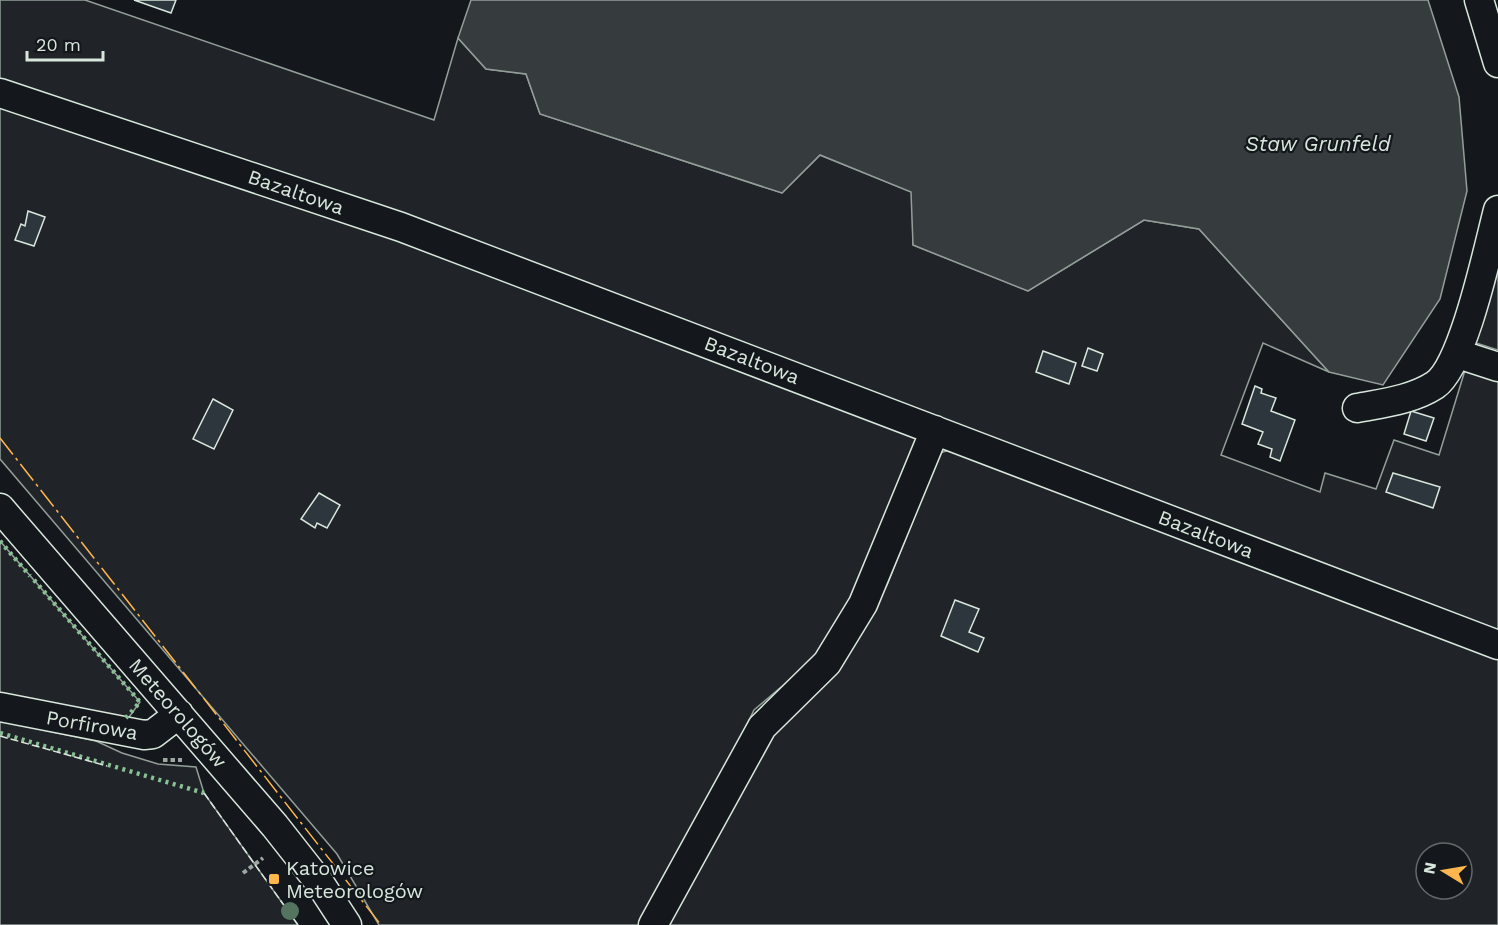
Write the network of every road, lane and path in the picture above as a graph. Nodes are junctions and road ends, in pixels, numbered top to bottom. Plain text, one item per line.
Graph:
1 (1479, 0) edge
2 (1498, 63) edge
3 (0, 93) edge
4 (1498, 210) edge
5 (1458, 354) junction
6 (1498, 367) edge
7 (1357, 408) dead end
8 (935, 430) junction
9 (0, 508) edge
10 (1498, 645) edge
11 (0, 707) edge
12 (179, 714) junction
13 (263, 858) dead end
14 (243, 873) dead end
15 (347, 925) edge
16 (653, 925) edge

1 - 2 street
3 - 8 street, Bazaltowa
4 - 5 street
5 - 6 street
5 - 7 street
8 - 10 street, Bazaltowa
8 - 16 street
9 - 12 street, Meteorologów
11 - 12 street, Porfirowa
12 - 15 street, Meteorologów
13 - 14 path

